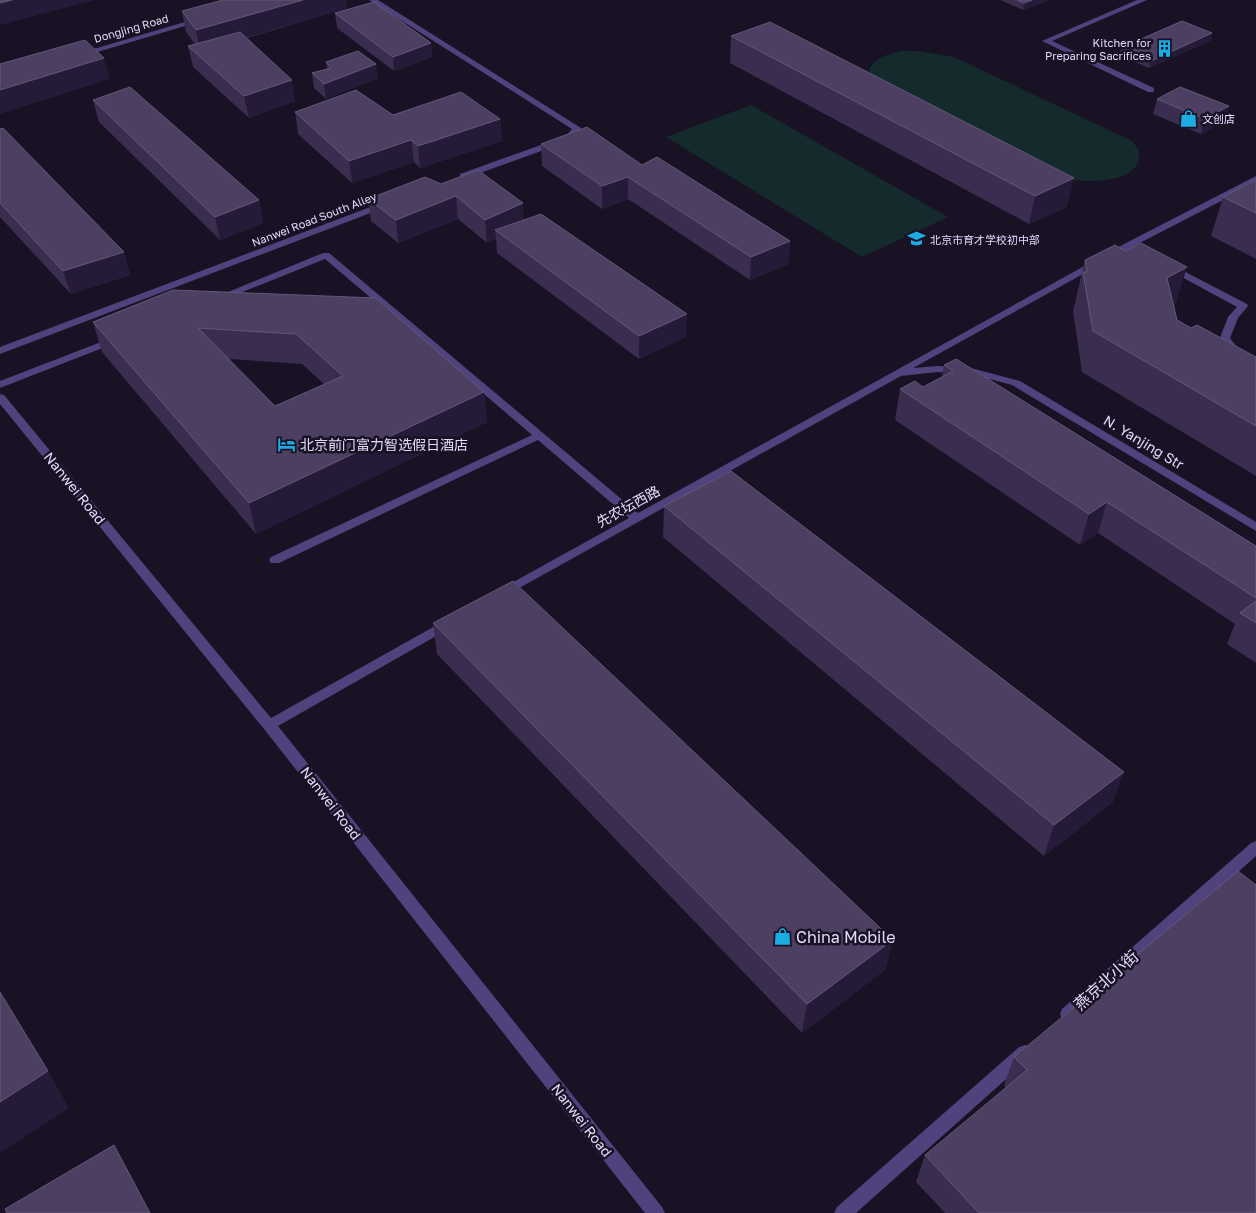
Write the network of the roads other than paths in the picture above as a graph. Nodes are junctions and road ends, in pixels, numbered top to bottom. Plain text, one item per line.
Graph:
1 (373, 0) edge
2 (1143, 0) edge
3 (212, 17) edge
4 (72, 57) edge
5 (1151, 90) dead end
6 (457, 178) edge
7 (1256, 179) edge
8 (392, 202) edge
9 (1164, 264) edge
10 (208, 302) edge
11 (127, 335) edge
12 (0, 351) edge
13 (1256, 370) edge
14 (898, 372) junction
15 (1016, 383) joint
16 (0, 385) edge
17 (0, 397) edge
18 (538, 436) junction
19 (637, 518) junction
20 (1256, 527) edge
21 (276, 560) dead end
22 (489, 601) edge
23 (455, 620) edge
24 (269, 725) junction
25 (1256, 847) edge
26 (1057, 1023) edge
27 (1035, 1043) edge
28 (656, 1213) edge
29 (843, 1213) edge

1 - 6 street
2 - 5 street
3 - 4 street, Dongjing Road
7 - 14 street
8 - 12 street, Nanwei Road South Alley
9 - 13 street
10 - 18 street
11 - 16 street
14 - 15 street, 先农坛西路
14 - 19 street, 先农坛西路
15 - 20 street, N. Yanjing Str
17 - 24 street, Nanwei Road
18 - 19 street
18 - 21 street
19 - 22 street, 先农坛西路
23 - 24 street
24 - 28 street, Nanwei Road
25 - 26 street, 燕京北小街
27 - 29 street

